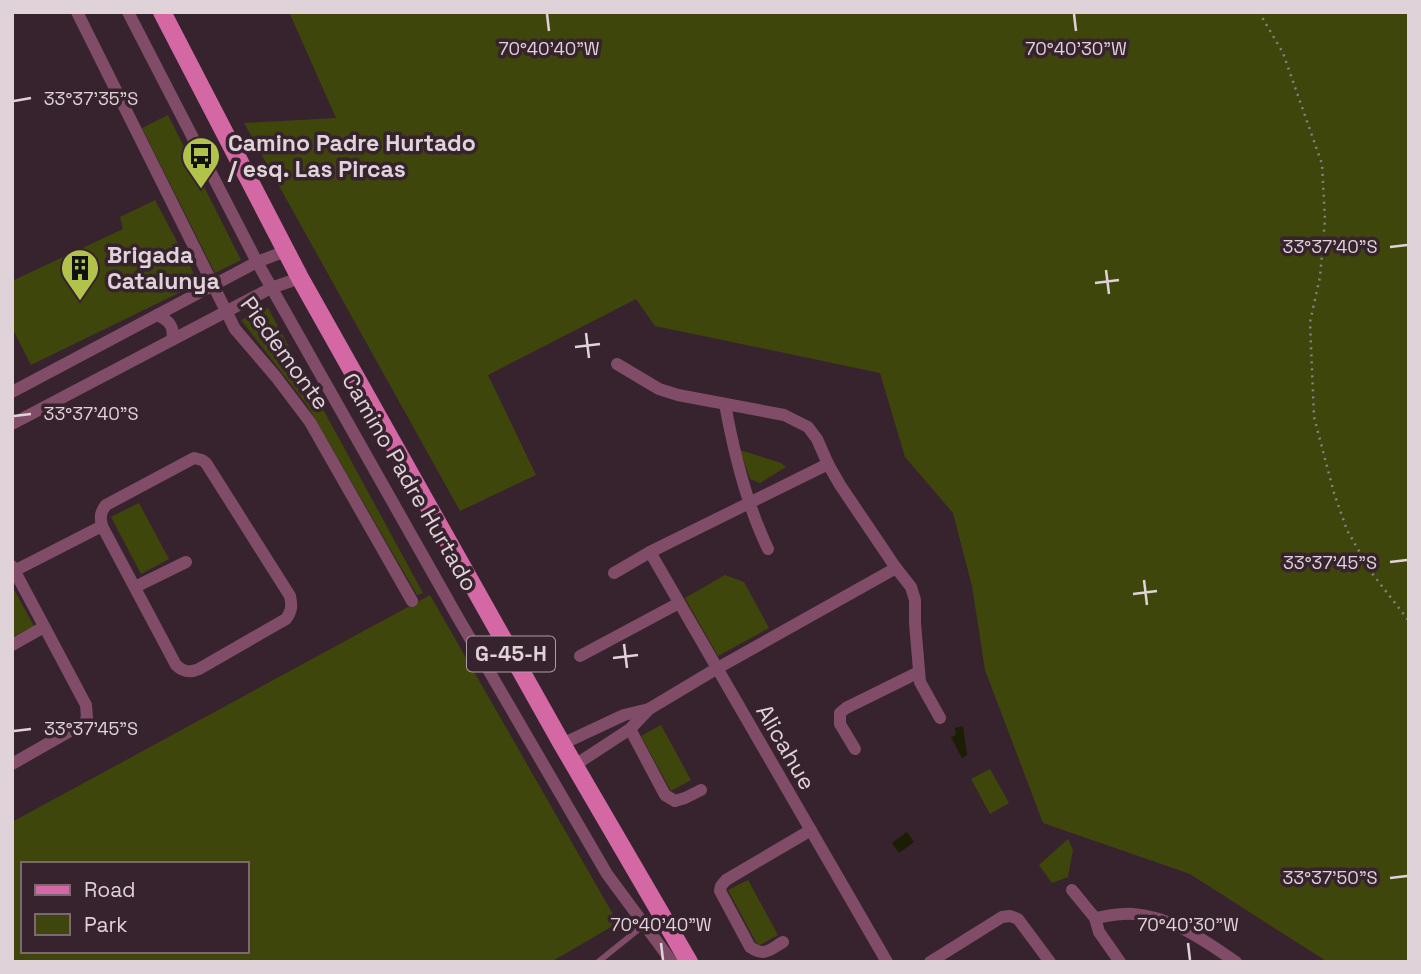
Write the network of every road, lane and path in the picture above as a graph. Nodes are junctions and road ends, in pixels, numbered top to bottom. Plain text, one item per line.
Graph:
1 (77, 12) edge
2 (128, 12) edge
3 (162, 12) edge
4 (1258, 12) edge
5 (285, 251) junction
6 (257, 262) junction
7 (300, 278) junction
8 (213, 285) junction
9 (271, 288) junction
10 (226, 312) junction
11 (157, 315) junction
12 (172, 340) junction
13 (617, 364) dead end
14 (12, 392) edge
15 (725, 404) junction
16 (12, 425) edge
17 (828, 464) junction
18 (748, 503) junction
19 (102, 526) junction
20 (768, 549) dead end
21 (650, 552) junction
22 (187, 562) dead end
23 (14, 568) edge
24 (896, 568) junction
25 (614, 573) dead end
26 (135, 587) junction
27 (412, 601) dead end
28 (679, 603) junction
29 (1409, 621) edge
30 (44, 627) junction
31 (12, 645) edge
32 (580, 656) dead end
33 (716, 669) junction
34 (919, 672) junction
35 (649, 709) junction
36 (940, 718) dead end
37 (630, 729) junction
38 (562, 744) junction
39 (855, 749) dead end
40 (12, 764) edge
41 (575, 765) junction
42 (701, 789) dead end
43 (811, 830) junction
44 (1072, 890) dead end
45 (1095, 918) junction
46 (644, 925) junction
47 (783, 942) dead end
48 (598, 962) edge
49 (672, 962) edge
50 (689, 962) edge
51 (887, 962) edge
52 (930, 962) edge
53 (1050, 962) edge
54 (1120, 962) edge
55 (1236, 962) edge

1 - 8 street, Piedemonte
2 - 6 street, Camino Padre Hurtado
3 - 5 main road, Camino Padre Hurtado / G-45-H
4 - 29 path
5 - 6 street
5 - 7 main road, Camino Padre Hurtado / G-45-H
6 - 8 street
6 - 9 street, Camino Padre Hurtado
7 - 9 street
7 - 38 main road, Camino Padre Hurtado / G-45-H
8 - 10 street, Piedemonte
8 - 11 street
9 - 10 street
9 - 46 street, Camino Padre Hurtado
10 - 12 street
10 - 27 street, Piedemonte
11 - 12 street
11 - 14 street
12 - 16 street
13 - 15 street
15 - 17 street
15 - 18 street
17 - 18 street
17 - 24 street
18 - 20 street
18 - 21 street
19 - 23 street
19 - 26 street
19 - 26 street
21 - 25 street
21 - 28 street, Alicahue
22 - 26 street
23 - 30 street
24 - 33 street
24 - 34 street
28 - 32 street
28 - 33 street, Alicahue
30 - 31 street
30 - 40 street
33 - 35 street
33 - 43 street, Alicahue
34 - 36 street
34 - 39 street
35 - 37 street
35 - 38 street
37 - 41 street
37 - 42 street
38 - 41 main road, Camino Padre Hurtado / G-45-H
41 - 50 main road, Camino Padre Hurtado / G-45-H
43 - 47 street
43 - 51 street, Alicahue
44 - 45 street
45 - 54 street
45 - 55 street
46 - 48 lane
46 - 49 street, Camino Padre Hurtado
52 - 53 street

